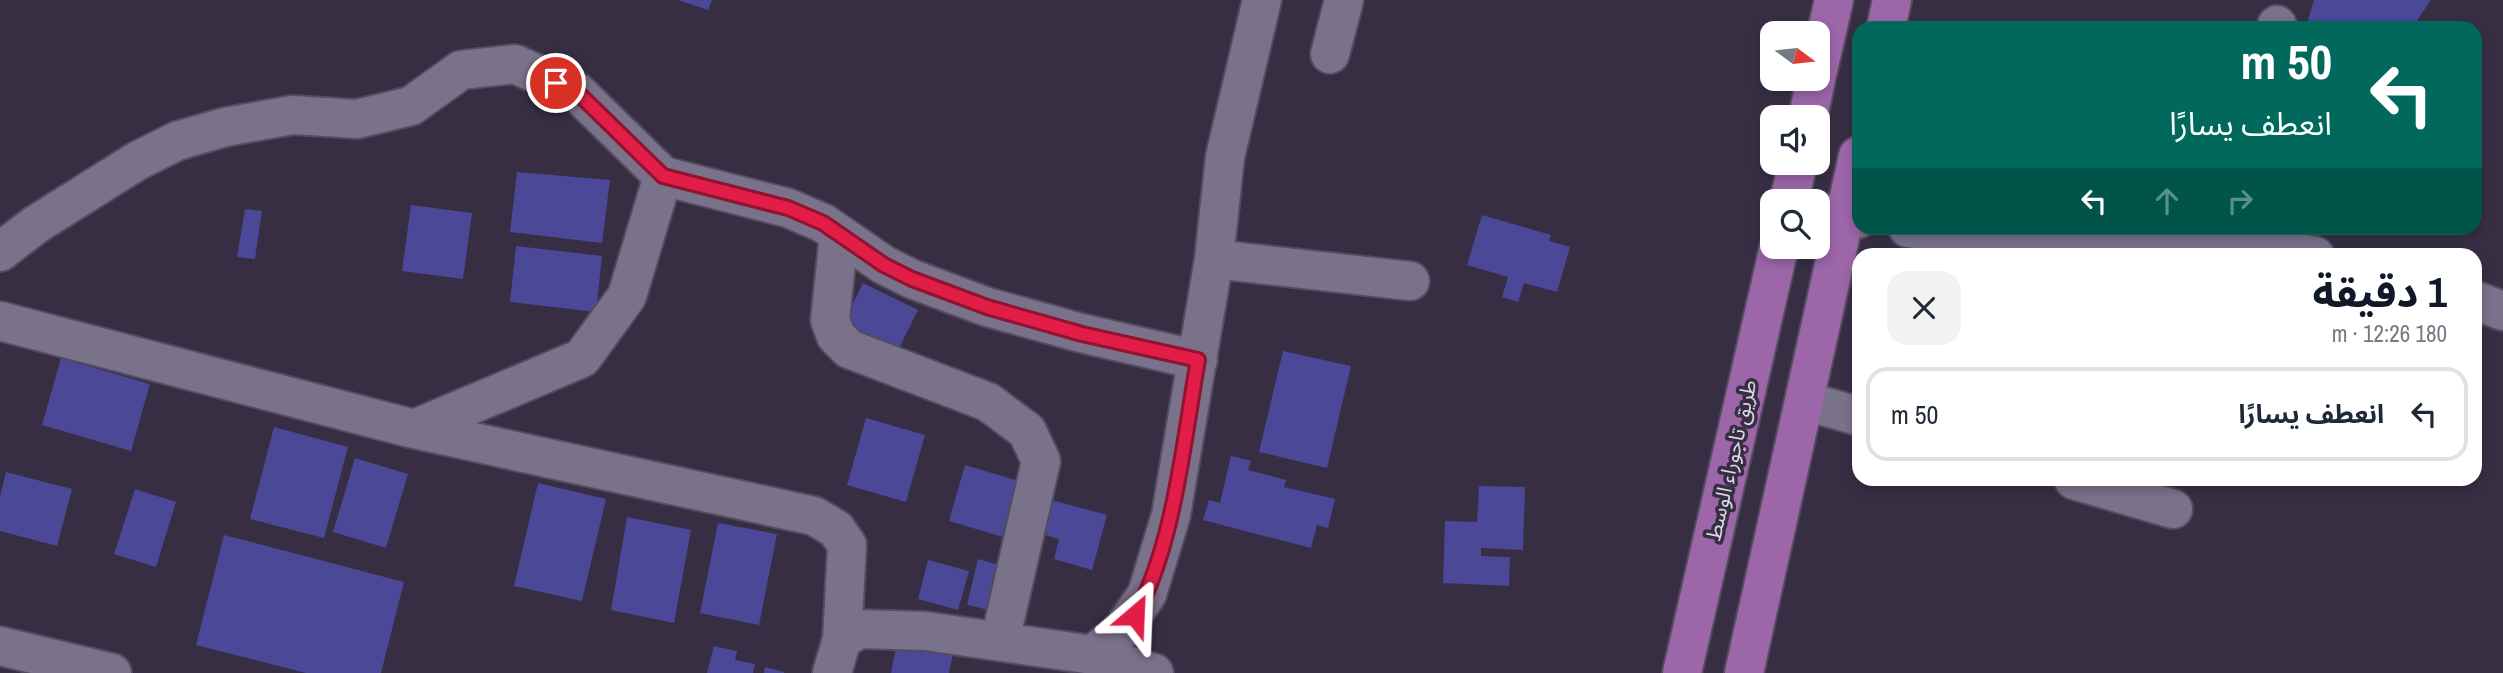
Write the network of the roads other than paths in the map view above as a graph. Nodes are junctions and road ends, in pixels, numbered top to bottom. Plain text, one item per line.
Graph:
1 (1262, 0) edge
2 (1344, 0) edge
3 (1834, 0) edge
4 (1892, 0) edge
5 (1829, 21) edge
6 (1888, 21) edge
7 (1330, 54) dead end
8 (663, 176) junction
9 (1852, 177) edge
10 (1841, 216) edge
11 (839, 235) junction
12 (1967, 235) edge
13 (2218, 237) edge
14 (2275, 248) edge
15 (0, 252) edge
16 (1214, 259) junction
17 (1776, 259) edge
18 (1410, 281) dead end
19 (2482, 303) edge
20 (2503, 311) edge
21 (0, 321) edge
22 (1198, 360) junction
23 (1805, 401) junction
24 (1852, 414) edge
25 (414, 429) junction
26 (2094, 486) edge
27 (2173, 509) dead end
28 (1000, 641) junction
29 (0, 646) edge
30 (1093, 655) junction
31 (837, 656) edge
32 (112, 673) edge
33 (1154, 673) edge
34 (1682, 673) edge
35 (1744, 673) edge

1 - 16 street
2 - 7 street
3 - 5 main road
4 - 6 main road
8 - 11 street
8 - 15 street
8 - 25 street
9 - 10 main road
10 - 23 main road
11 - 22 street
11 - 28 street
12 - 13 street
13 - 14 street
16 - 18 street
16 - 22 street
17 - 34 main road, طريق تاجوراء الوسط
19 - 20 street
21 - 25 street
22 - 30 street
23 - 24 street
23 - 35 main road
25 - 31 street
26 - 27 street
28 - 30 street
28 - 31 street
29 - 32 street
30 - 33 street

